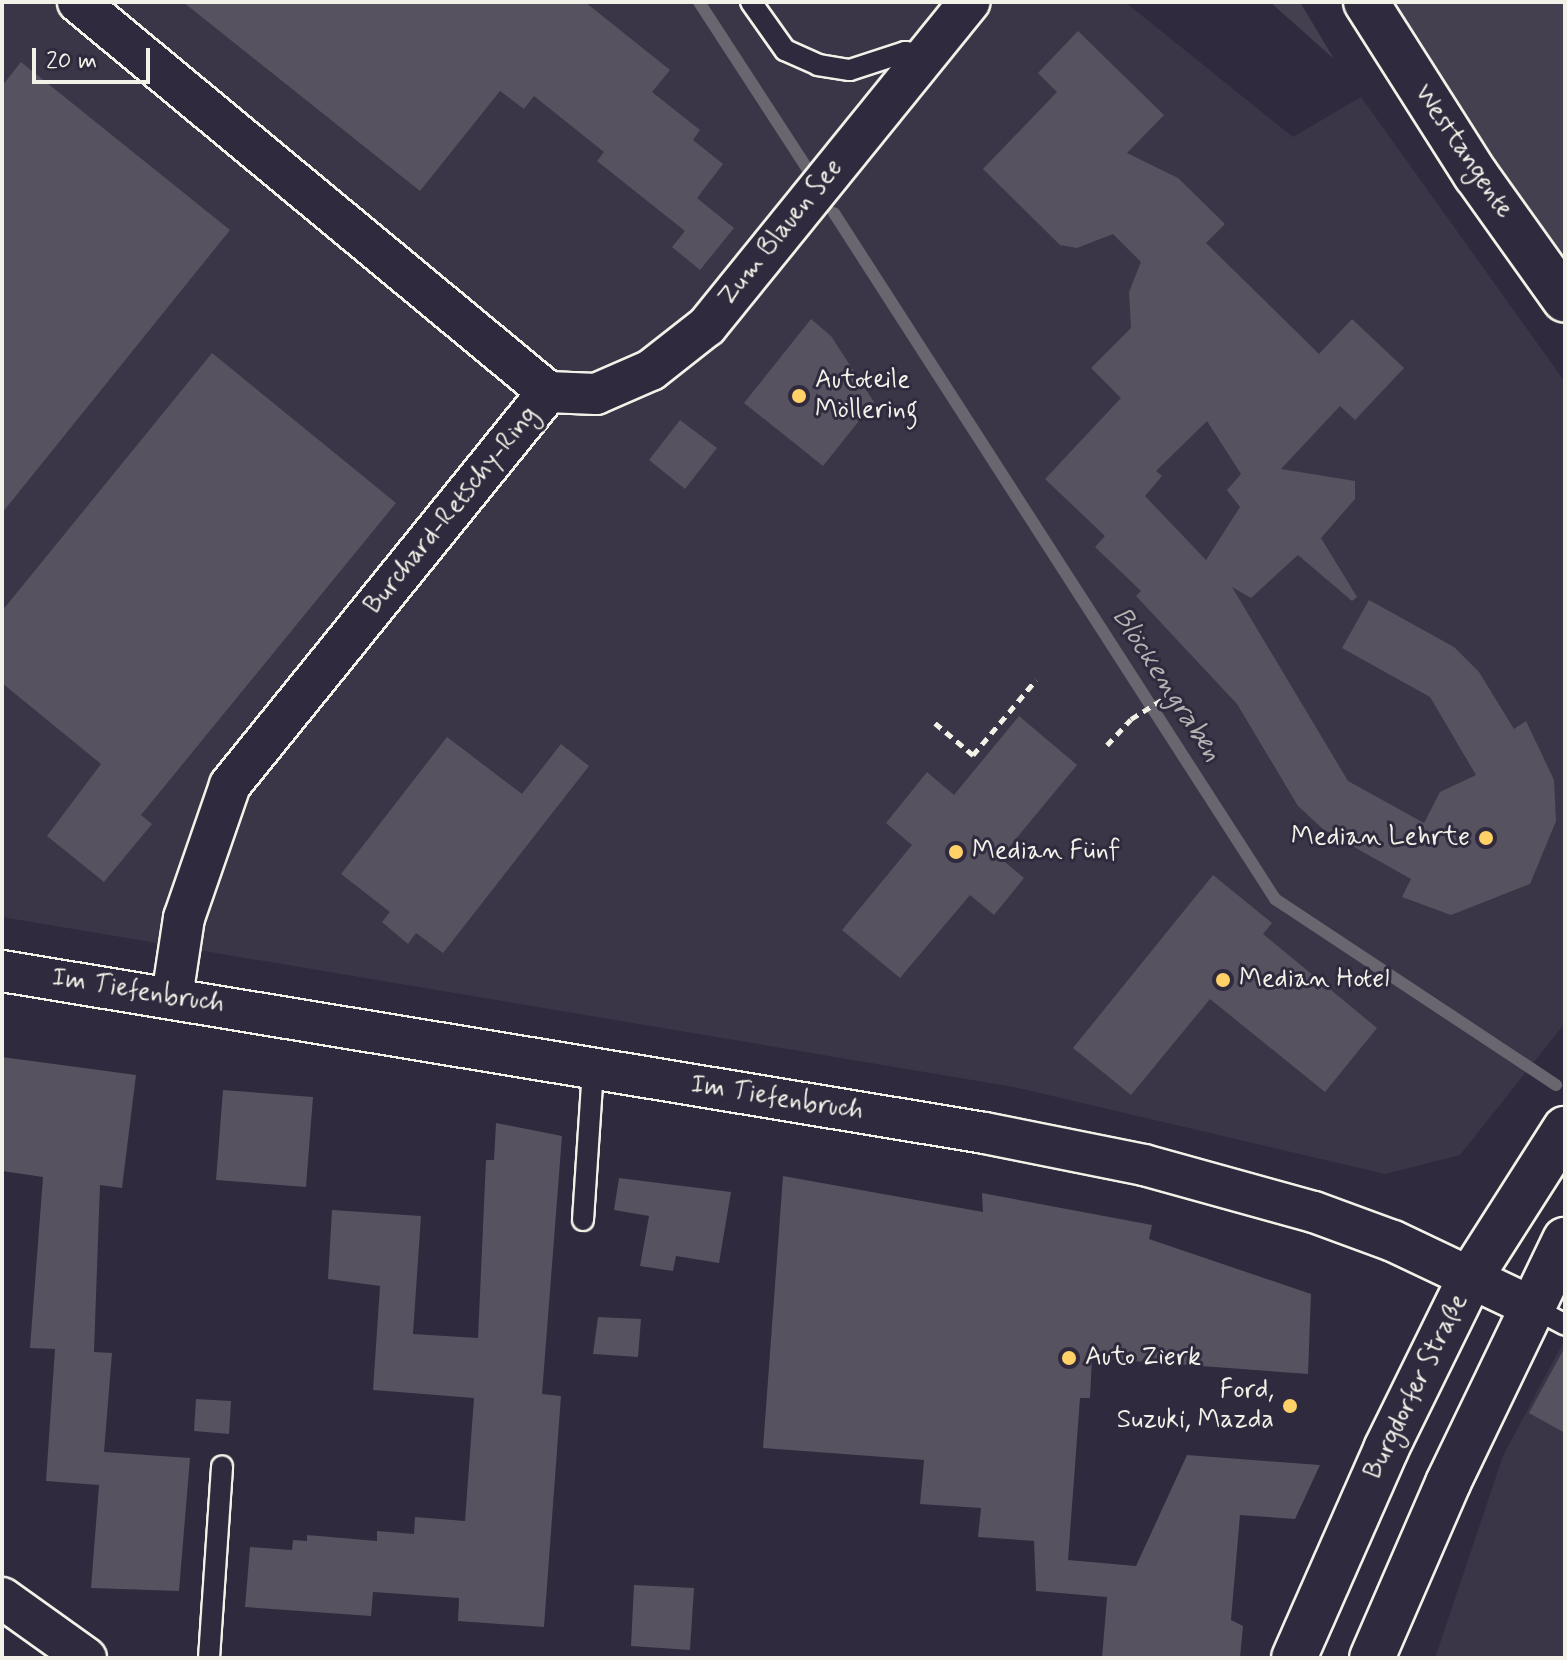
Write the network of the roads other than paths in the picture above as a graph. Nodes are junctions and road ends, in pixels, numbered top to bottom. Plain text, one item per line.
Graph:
1 (78, 2) edge
2 (751, 2) edge
3 (969, 2) edge
4 (1366, 2) edge
5 (926, 55) junction
6 (1565, 300) edge
7 (548, 392) junction
8 (2, 971) edge
9 (172, 997) junction
10 (593, 1069) junction
11 (1565, 1129) edge
12 (583, 1220) dead end
13 (1565, 1240) edge
14 (1470, 1278) junction
15 (1548, 1316) edge
16 (222, 1466) dead end
17 (2, 1598) edge
18 (86, 1658) edge
19 (209, 1658) edge
20 (1294, 1658) edge
21 (1372, 1658) edge

1 - 7 street, Burchard-Retschy-Ring
2 - 5 lane
3 - 5 street, Zum Blauen See
4 - 6 main road, Westtangente
5 - 7 street, Zum Blauen See
7 - 9 street, Burchard-Retschy-Ring
8 - 9 street, Im Tiefenbruch
9 - 10 street, Im Tiefenbruch
10 - 12 lane
10 - 14 street, Im Tiefenbruch
11 - 14 main road, Burgdorfer Straße
13 - 15 main road
14 - 15 street, Im Tiefenbruch
14 - 20 main road, Burgdorfer Straße
15 - 21 main road
16 - 19 lane
17 - 18 street

